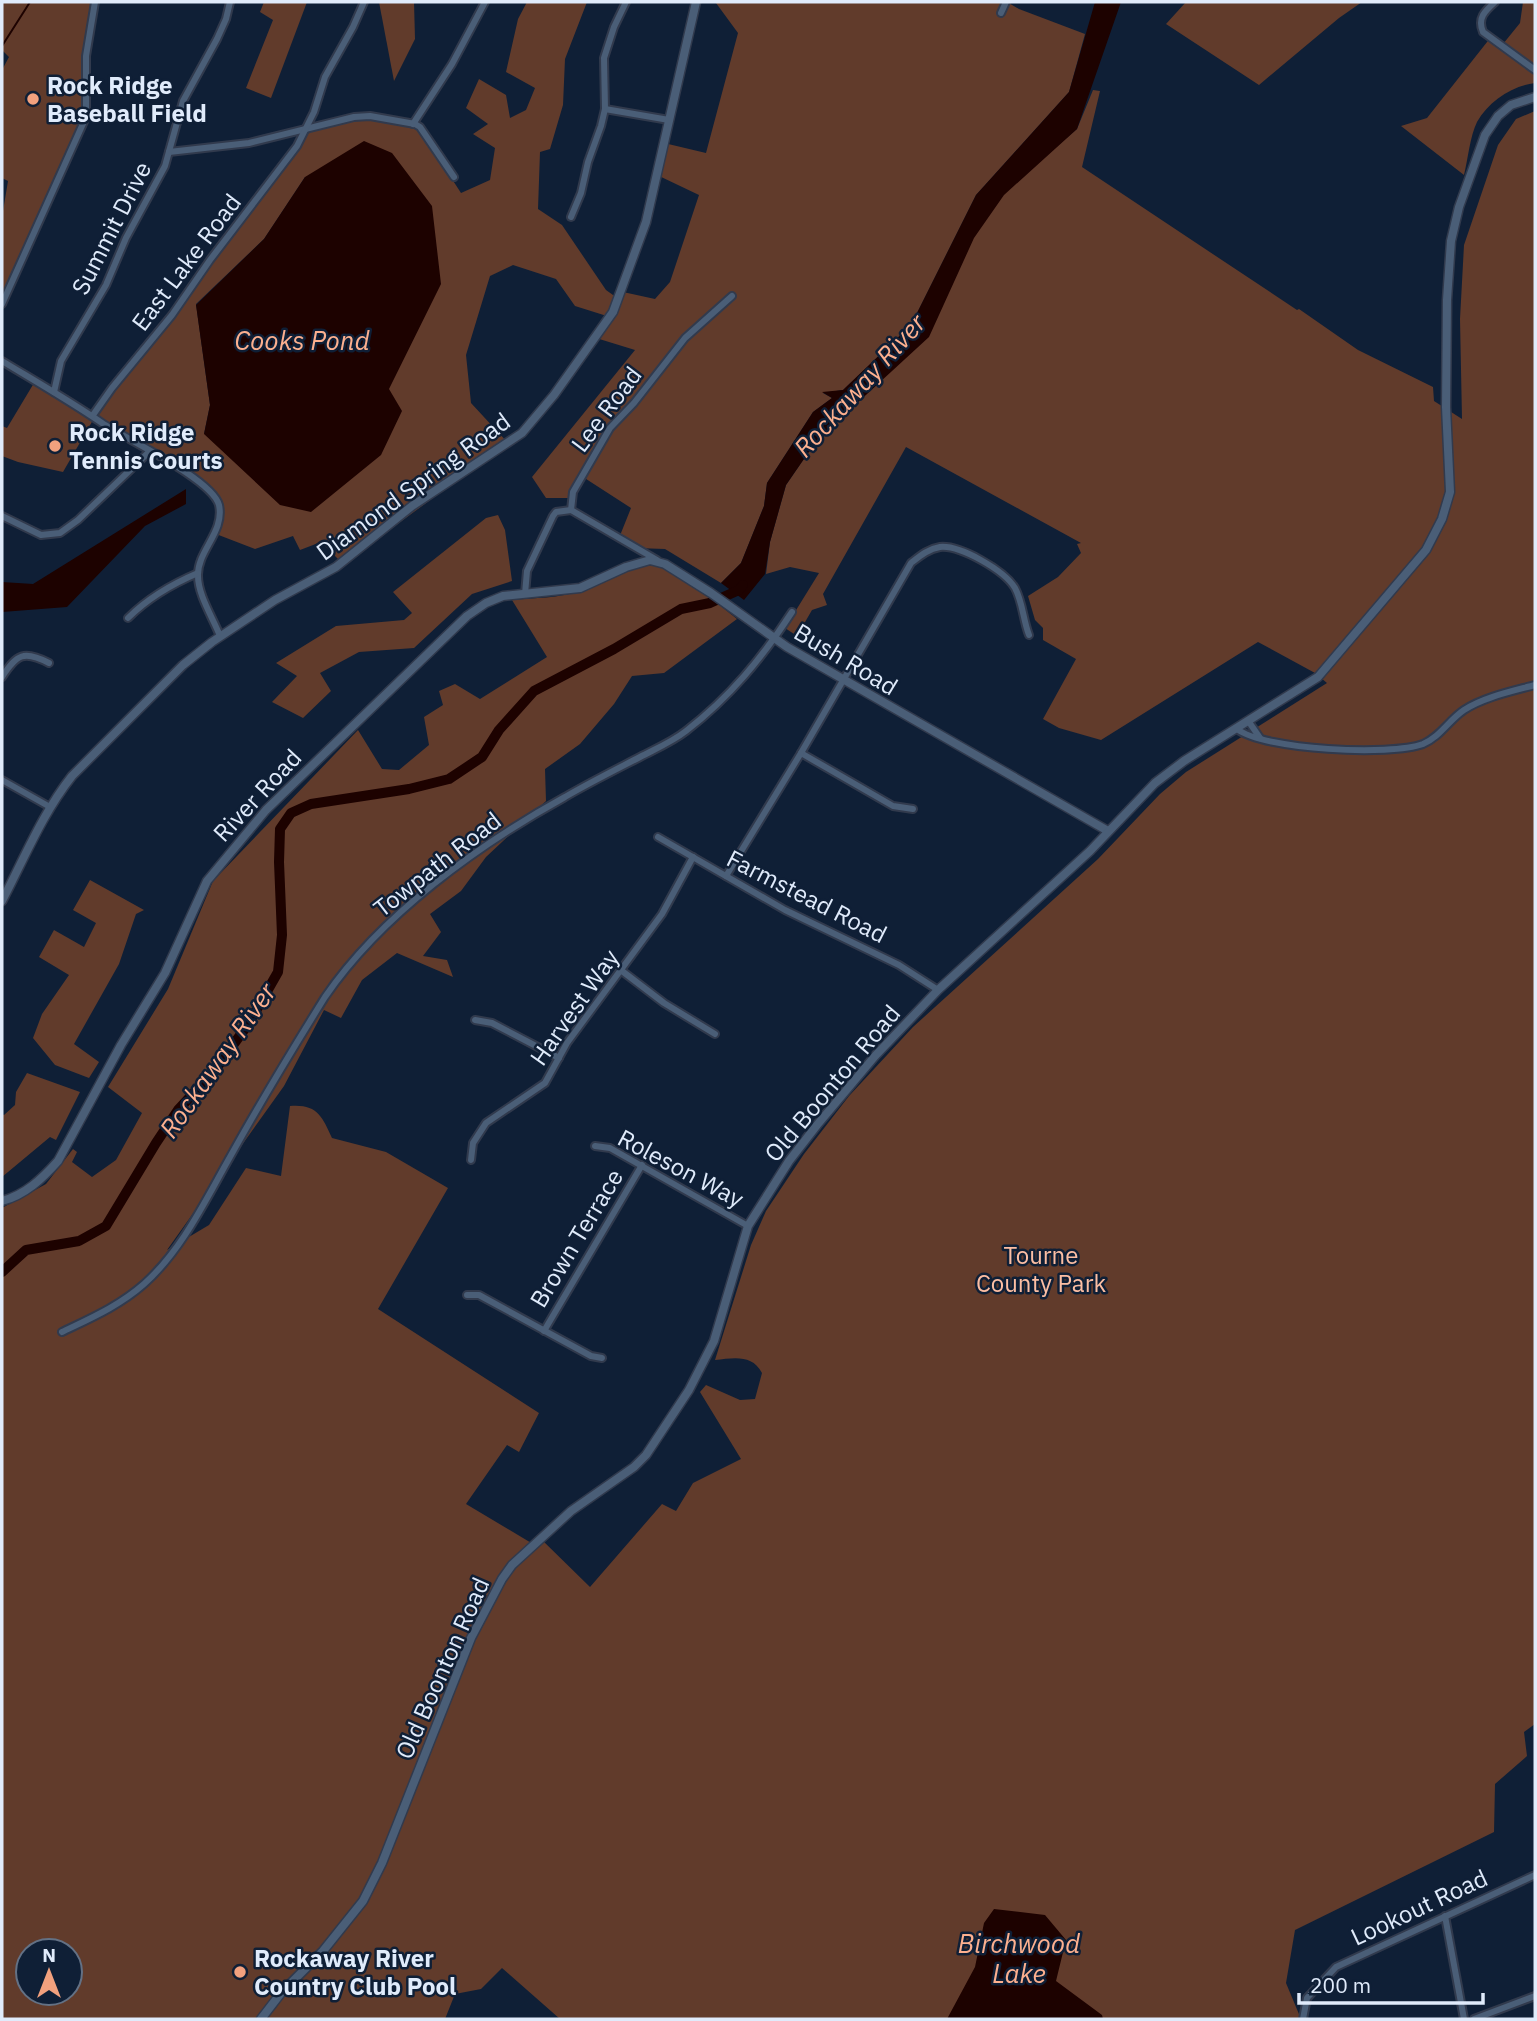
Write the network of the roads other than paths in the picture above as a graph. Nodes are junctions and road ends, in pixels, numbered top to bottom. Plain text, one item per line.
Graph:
1 (95, 2) edge
2 (230, 2) edge
3 (364, 2) edge
4 (485, 2) edge
5 (626, 2) edge
6 (696, 2) edge
7 (1006, 2) edge
8 (1495, 2) edge
9 (1001, 13) dead end
10 (1535, 70) edge
11 (1535, 97) edge
12 (605, 109) junction
13 (669, 120) junction
14 (413, 124) junction
15 (307, 129) junction
16 (169, 152) junction
17 (454, 177) dead end
18 (571, 218) dead end
19 (732, 296) dead end
20 (2, 304) edge
21 (2, 361) edge
22 (54, 392) junction
23 (93, 415) junction
24 (150, 451) junction
25 (571, 510) junction
26 (2, 516) edge
27 (665, 564) junction
28 (198, 573) junction
29 (526, 594) junction
30 (792, 612) dead end
31 (128, 618) dead end
32 (1029, 635) dead end
33 (220, 636) junction
34 (774, 638) junction
35 (49, 663) dead end
36 (2, 677) edge
37 (843, 680) junction
38 (1535, 685) edge
39 (1250, 722) junction
40 (1237, 729) junction
41 (1262, 739) junction
42 (801, 753) junction
43 (2, 780) edge
44 (50, 807) junction
45 (913, 809) dead end
46 (1108, 831) junction
47 (658, 837) dead end
48 (693, 857) junction
49 (726, 876) junction
50 (2, 901) edge
51 (622, 971) junction
52 (937, 990) junction
53 (475, 1020) dead end
54 (715, 1034) dead end
55 (559, 1058) junction
56 (595, 1146) dead end
57 (471, 1160) dead end
58 (642, 1165) junction
59 (2, 1201) edge
60 (748, 1226) junction
61 (467, 1295) dead end
62 (544, 1331) junction
63 (62, 1332) dead end
64 (602, 1358) dead end
65 (1535, 1875) edge
66 (1446, 1916) junction
67 (1535, 1996) edge
68 (1303, 2017) edge
69 (261, 2019) edge
70 (1465, 2019) edge
71 (1474, 2019) edge

1 - 20 street
2 - 16 street, Summit Drive
3 - 15 street, East Lake Road
4 - 14 street
5 - 12 street
6 - 13 street, Diamond Spring Road
7 - 9 street
8 - 10 street
11 - 39 street, Old Boonton Road
12 - 13 street
12 - 18 street
13 - 33 street, Diamond Spring Road
14 - 15 street
14 - 17 street
15 - 16 street
15 - 23 street, East Lake Road
16 - 22 street, Summit Drive
19 - 25 street, Lee Road
21 - 22 street
22 - 23 street
23 - 24 street
24 - 26 street
24 - 28 street
25 - 27 street, Bush Road
25 - 29 street
27 - 29 street, River Road
27 - 34 street, Bush Road
28 - 31 street
28 - 33 street
29 - 59 street, River Road
30 - 34 street, Towpath Road
32 - 37 street
33 - 44 street, Diamond Spring Road
34 - 37 street, Bush Road
34 - 63 street, Towpath Road
35 - 36 street
37 - 42 street
37 - 46 street, Bush Road
38 - 41 street
39 - 40 street, Old Boonton Road
39 - 41 street
40 - 41 street
40 - 46 street, Old Boonton Road
42 - 45 street
42 - 49 street
43 - 44 street
44 - 50 street, Diamond Spring Road
46 - 52 street, Old Boonton Road
47 - 48 street, Farmstead Road
48 - 49 street, Farmstead Road
48 - 51 street, Harvest Way
49 - 52 street, Farmstead Road
51 - 54 street
51 - 55 street, Harvest Way
52 - 60 street, Old Boonton Road
53 - 55 street
55 - 57 street, Harvest Way
56 - 58 street, Roleson Way
58 - 60 street, Roleson Way
58 - 62 street, Brown Terrace
60 - 69 street, Old Boonton Road
61 - 62 street
62 - 64 street
65 - 66 street, Lookout Road
66 - 68 street, Lookout Road
66 - 70 street
67 - 71 street

